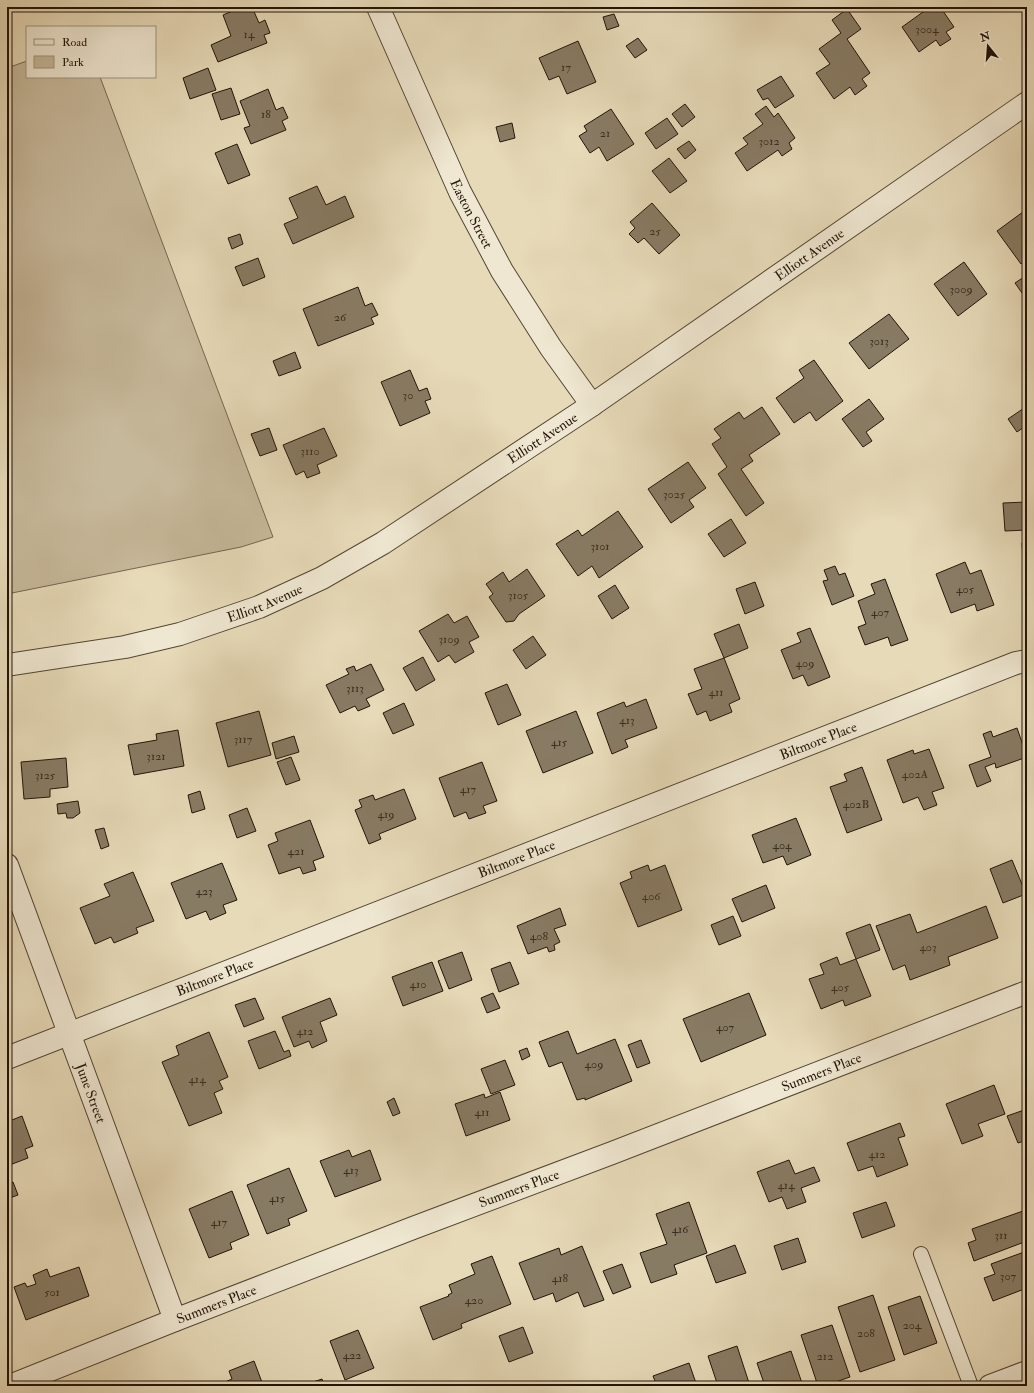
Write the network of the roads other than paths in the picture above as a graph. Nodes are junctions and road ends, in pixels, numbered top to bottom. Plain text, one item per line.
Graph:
1 (378, 7) edge
2 (1027, 103) edge
3 (592, 405) junction
4 (1027, 661) edge
5 (7, 665) edge
6 (7, 865) edge
7 (1027, 992) edge
8 (69, 1033) junction
9 (7, 1058) edge
10 (921, 1254) dead end
11 (175, 1320) junction
12 (1027, 1372) edge
13 (10, 1386) edge
14 (971, 1386) edge
15 (990, 1386) edge

1 - 3 street, Easton Street
2 - 3 street, Elliott Avenue
3 - 5 street, Elliott Avenue
4 - 8 street, Biltmore Place
6 - 8 street, June Street
7 - 11 street, Summers Place
8 - 9 street, Biltmore Place
8 - 11 street, June Street
10 - 14 lane
11 - 13 street, Summers Place
12 - 15 street

